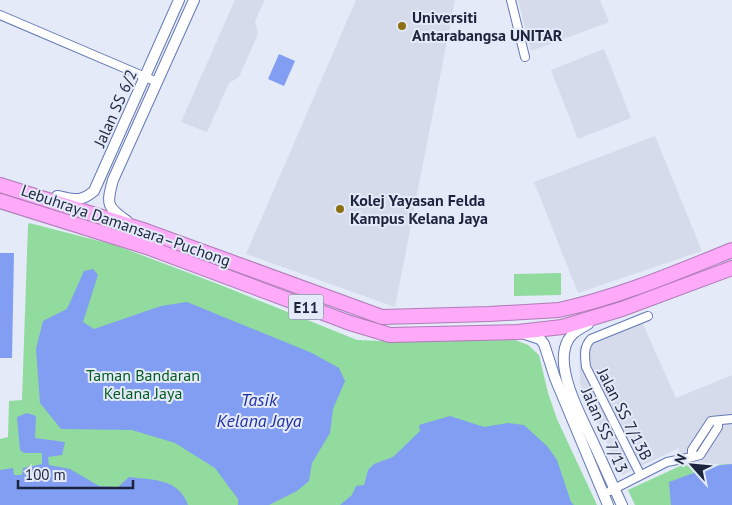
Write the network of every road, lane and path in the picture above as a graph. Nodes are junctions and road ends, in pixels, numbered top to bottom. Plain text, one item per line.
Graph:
1 (179, 0) edge
2 (194, 0) edge
3 (511, 0) edge
4 (0, 15) edge
5 (525, 57) dead end
6 (145, 77) junction
7 (157, 82) junction
8 (0, 177) edge
9 (0, 185) edge
10 (57, 196) junction
11 (0, 201) edge
12 (127, 221) junction
13 (146, 231) junction
14 (732, 250) edge
15 (732, 268) edge
16 (622, 309) junction
17 (648, 316) dead end
18 (518, 332) junction
19 (732, 419) edge
20 (640, 474) junction
21 (614, 488) junction
22 (606, 500) edge
23 (622, 505) edge

1 - 6 street, Jalan SS 6/2
2 - 7 street, Jalan SS 6/2
3 - 5 street
4 - 6 street
6 - 7 street
6 - 10 street, Jalan SS 6/2
7 - 12 street, Jalan SS 6/2
8 - 10 highway
9 - 13 highway, Lebuhraya Damansara–Puchong / E11
10 - 12 highway
11 - 18 highway, Lebuhraya Damansara–Puchong / E11
12 - 13 highway
13 - 14 highway, Lebuhraya Damansara–Puchong / E11
15 - 16 highway, Lebuhraya Damansara–Puchong / E11
16 - 18 highway, Lebuhraya Damansara–Puchong / E11
16 - 21 street, Jalan SS 7/13
17 - 20 street, Jalan SS 7/13B
18 - 22 street, Jalan SS 7/13
19 - 20 street
20 - 21 street
21 - 22 street
21 - 23 street, Jalan SS 7/13

